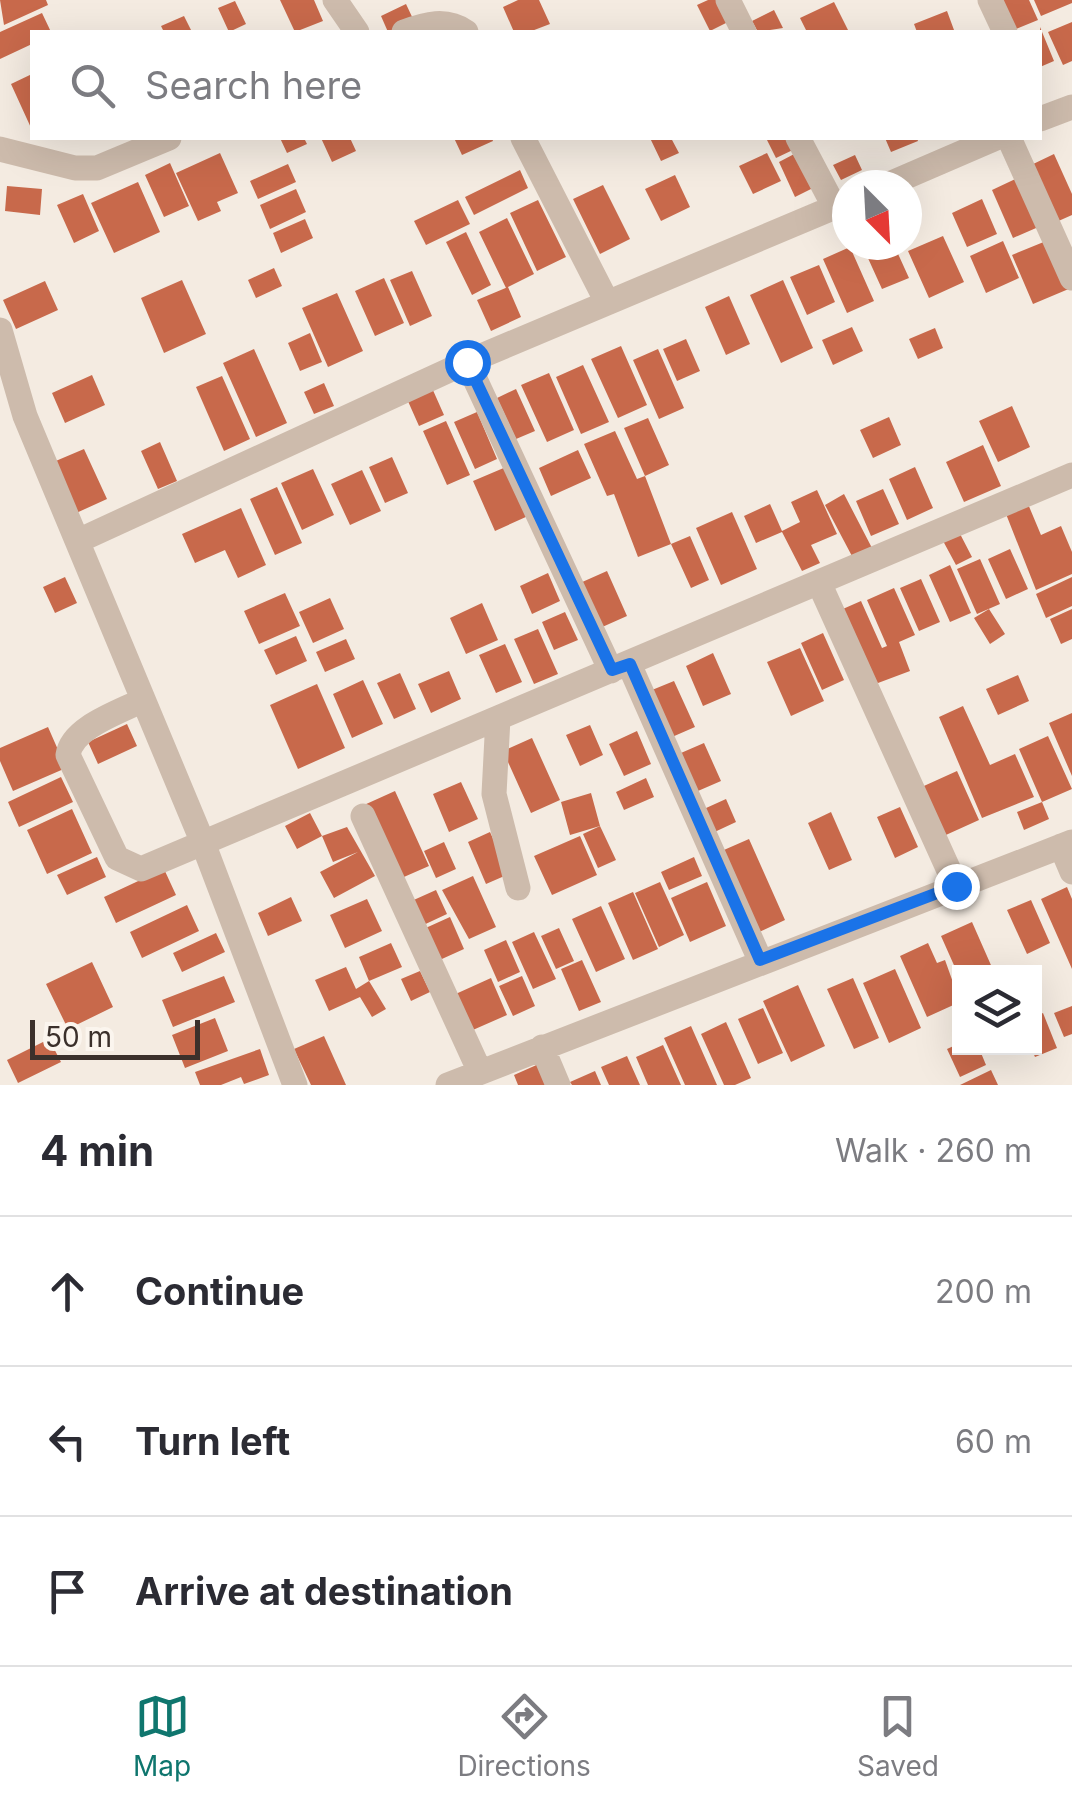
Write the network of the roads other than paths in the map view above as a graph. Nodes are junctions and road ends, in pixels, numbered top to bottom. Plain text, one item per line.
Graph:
1 (335, 0) edge
2 (728, 0) edge
3 (990, 0) edge
4 (357, 30) edge
5 (410, 30) edge
6 (463, 30) edge
7 (743, 30) edge
8 (1004, 30) edge
9 (1072, 107) edge
10 (1042, 114) edge
11 (163, 140) edge
12 (523, 140) edge
13 (799, 140) edge
14 (991, 140) edge
15 (1010, 140) edge
16 (0, 149) edge
17 (922, 170) edge
18 (832, 191) edge
19 (832, 209) edge
20 (1072, 278) edge
21 (607, 302) junction
22 (0, 330) edge
23 (467, 362) junction
24 (1072, 476) edge
25 (80, 540) junction
26 (820, 585) junction
27 (620, 667) junction
28 (143, 700) junction
29 (498, 718) junction
30 (363, 816) dead end
31 (204, 843) junction
32 (1066, 844) edge
33 (1072, 872) edge
34 (956, 886) junction
35 (518, 888) dead end
36 (760, 960) junction
37 (542, 1047) junction
38 (480, 1072) junction
39 (295, 1085) edge
40 (448, 1085) edge
41 (558, 1085) edge

1 - 4 street
2 - 7 street
3 - 8 street
5 - 6 street
9 - 10 street
11 - 16 street
12 - 21 street
13 - 18 street
14 - 17 street
15 - 20 street
19 - 21 street
21 - 23 street
22 - 25 street
23 - 25 street
23 - 27 street
24 - 26 street
25 - 28 street
26 - 27 street
26 - 34 street
27 - 29 street
27 - 36 street
28 - 31 street
28 - 31 street
29 - 31 street
29 - 35 street
30 - 38 street
31 - 39 street
32 - 33 street
32 - 34 street
34 - 36 street
36 - 37 street
37 - 38 street
37 - 41 street
38 - 40 street

